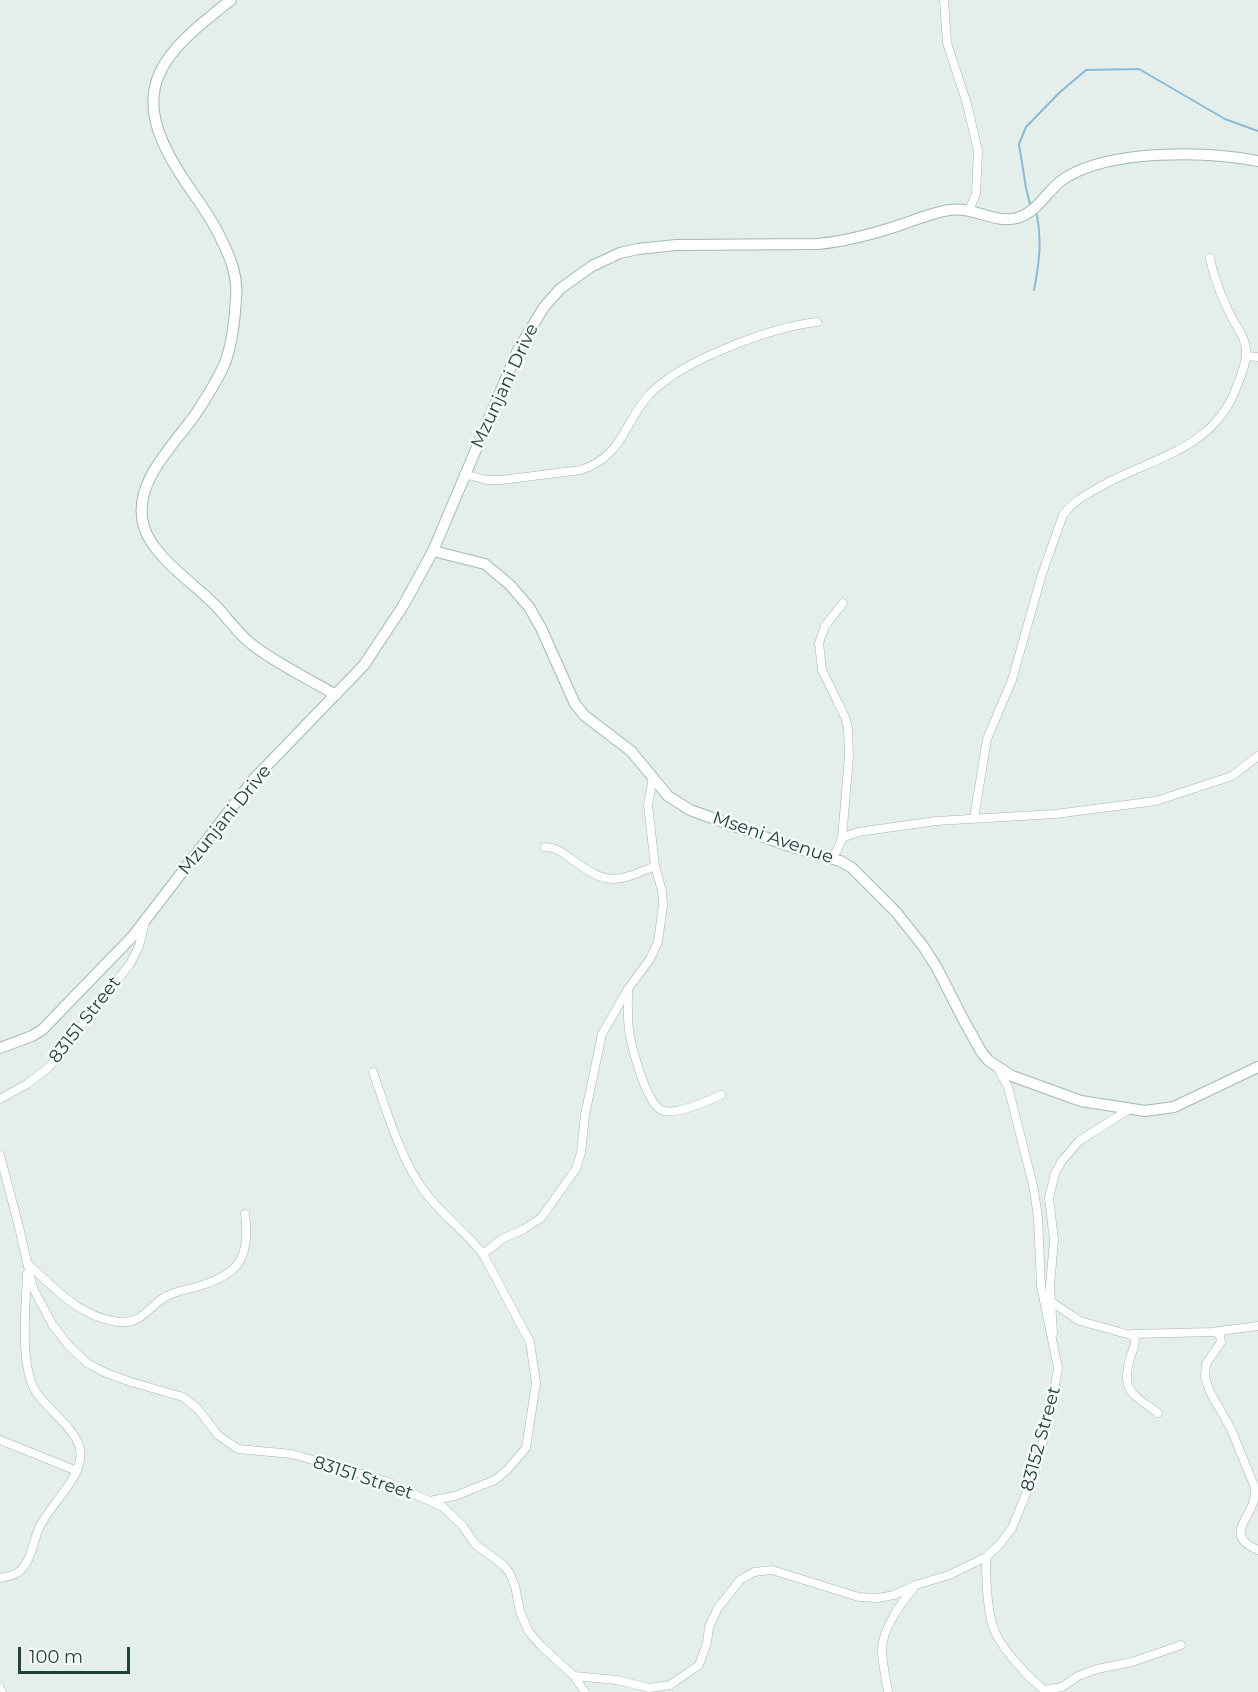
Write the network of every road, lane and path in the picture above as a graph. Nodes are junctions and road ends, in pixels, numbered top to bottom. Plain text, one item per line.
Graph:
1 (231, 0) edge
2 (944, 0) edge
3 (1258, 161) edge
4 (969, 210) junction
5 (1210, 258) dead end
6 (817, 322) dead end
7 (1246, 356) junction
8 (1258, 357) edge
9 (464, 474) junction
10 (433, 550) junction
11 (843, 603) dead end
12 (336, 695) junction
13 (1258, 756) edge
14 (653, 778) junction
15 (974, 818) junction
16 (842, 838) junction
17 (545, 847) dead end
18 (829, 858) junction
19 (655, 866) junction
20 (146, 921) junction
21 (627, 989) junction
22 (0, 1048) edge
23 (997, 1067) junction
24 (1258, 1067) edge
25 (373, 1072) dead end
26 (722, 1095) dead end
27 (0, 1099) edge
28 (1128, 1110) junction
29 (0, 1155) edge
30 (245, 1214) dead end
31 (483, 1254) junction
32 (27, 1264) junction
33 (1053, 1303) junction
34 (1258, 1326) edge
35 (1212, 1332) junction
36 (1132, 1334) junction
37 (1053, 1340) junction
38 (1158, 1413) dead end
39 (0, 1440) edge
40 (77, 1471) junction
41 (430, 1501) junction
42 (1258, 1550) edge
43 (986, 1557) junction
44 (0, 1578) edge
45 (916, 1585) junction
46 (1181, 1645) dead end
47 (574, 1677) junction
48 (0, 1688) edge
49 (1045, 1691) edge
50 (2, 1692) edge
51 (585, 1692) edge
52 (888, 1692) edge

1 - 12 street
2 - 4 street
3 - 4 street, Mzunjani Drive
4 - 9 street, Mzunjani Drive
5 - 7 street
6 - 9 street
7 - 8 street
7 - 15 street
9 - 10 street, Mzunjani Drive
10 - 12 street, Mzunjani Drive
10 - 14 street, Mseni Avenue
11 - 16 street
12 - 20 street, Mzunjani Drive
13 - 15 street
14 - 18 street, Mseni Avenue
14 - 19 street
15 - 16 street
16 - 18 street
17 - 19 street
18 - 23 street, Mseni Avenue
19 - 21 street
20 - 22 street, Mzunjani Drive
20 - 27 street, 83151 Street
21 - 26 street
21 - 31 street
23 - 28 street, Mseni Avenue
23 - 37 street, 83152 Street
24 - 28 street, Mseni Avenue
25 - 31 street
28 - 33 street, 83152 Street
29 - 32 street, 83151 Street
30 - 32 street
31 - 41 street
32 - 40 street
32 - 41 street, 83151 Street
33 - 36 street
33 - 37 street, 83152 Street
34 - 35 street
35 - 36 street
35 - 42 street
36 - 38 street
37 - 43 street, 83152 Street
39 - 40 street
40 - 44 street
41 - 47 street, 83151 Street
43 - 45 street, 83152 Street
43 - 49 street
45 - 47 street
45 - 52 street
46 - 49 street
47 - 51 street, 83151 Street
48 - 50 street

